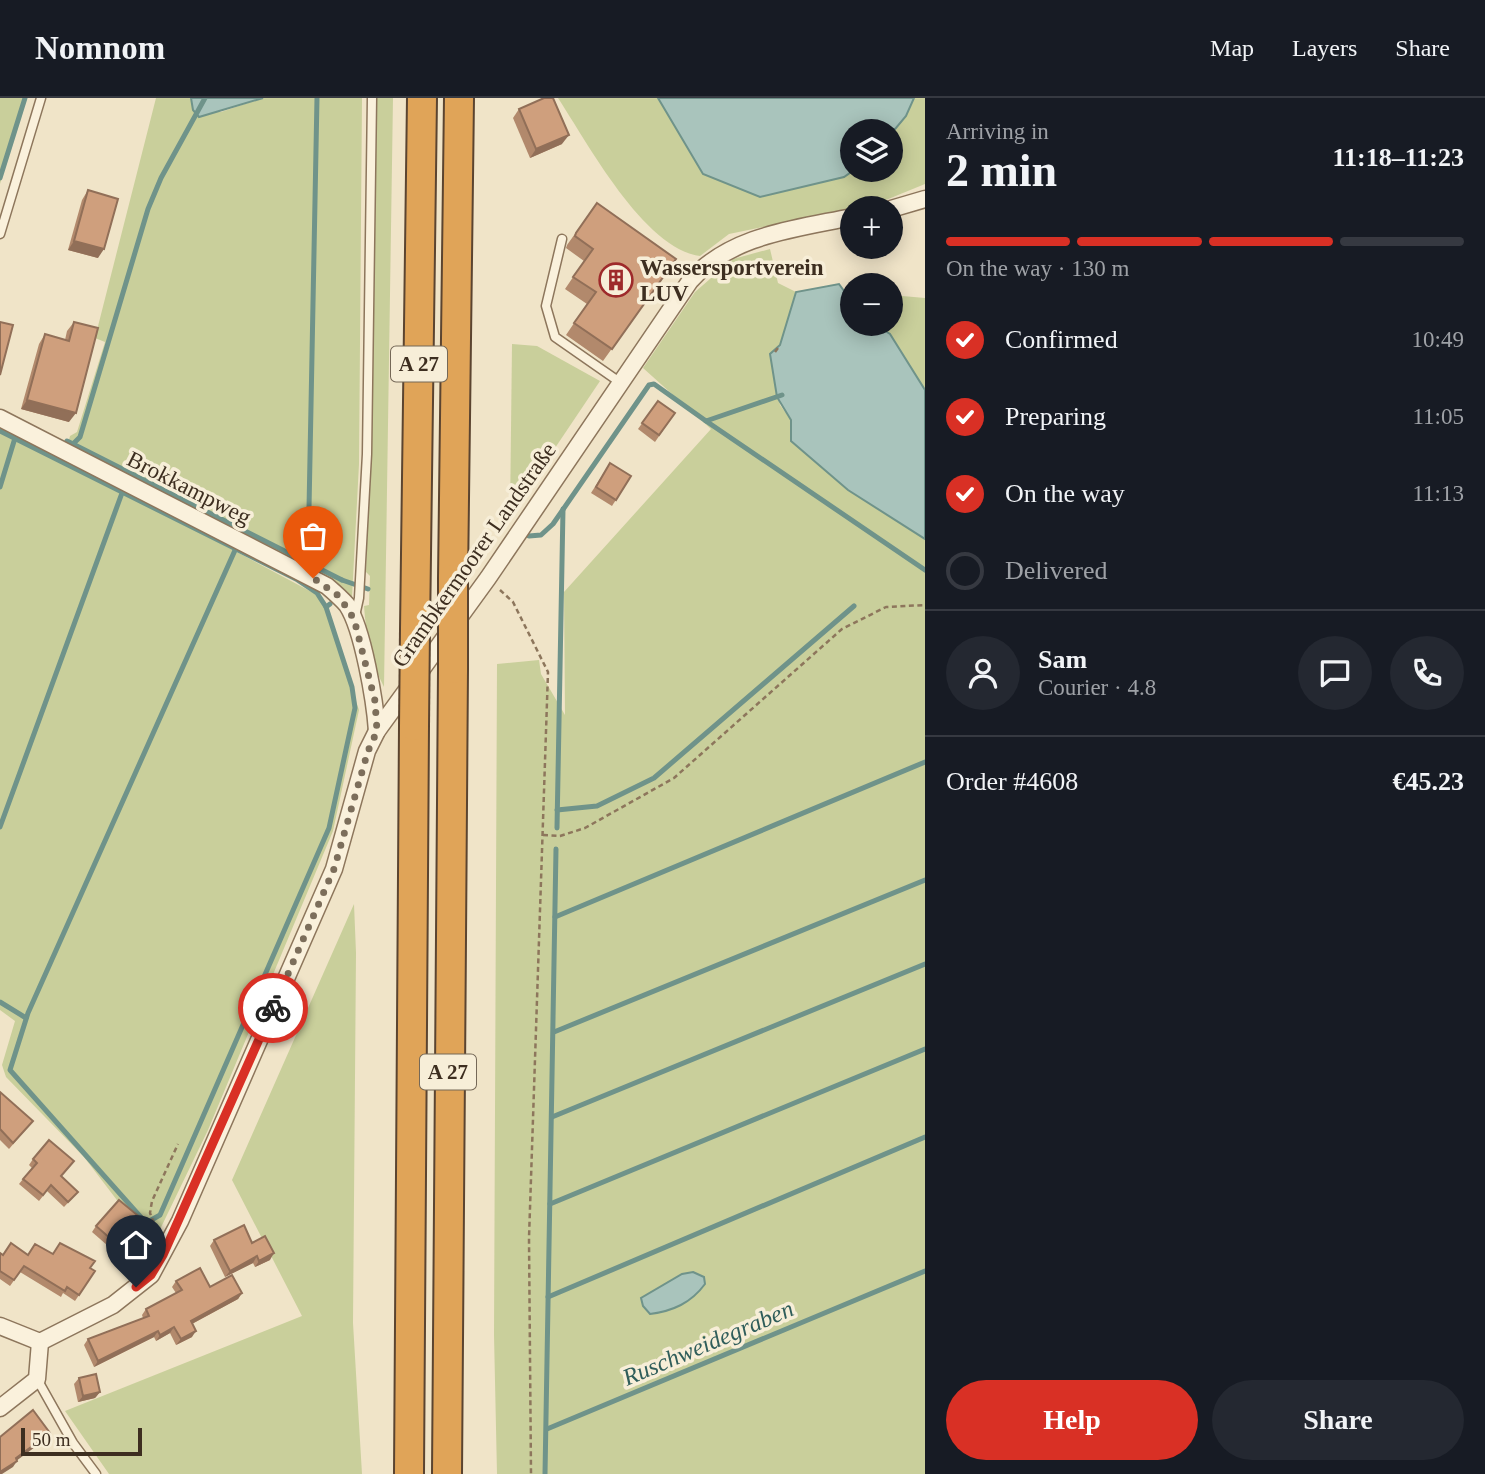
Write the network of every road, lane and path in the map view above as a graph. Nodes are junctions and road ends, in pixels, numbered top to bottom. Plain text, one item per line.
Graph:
1 (41, 98) edge
2 (372, 98) edge
3 (422, 98) edge
4 (459, 98) edge
5 (925, 199) edge
6 (903, 205) edge
7 (840, 220) edge
8 (0, 234) edge
9 (562, 239) dead end
10 (780, 345) dead end
11 (775, 352) dead end
12 (621, 383) junction
13 (0, 418) edge
14 (488, 578) junction
15 (925, 605) edge
16 (354, 619) junction
17 (377, 731) junction
18 (541, 835) junction
19 (178, 1144) dead end
20 (154, 1223) dead end
21 (0, 1326) edge
22 (40, 1342) junction
23 (37, 1379) junction
24 (0, 1408) edge
25 (96, 1474) edge
26 (409, 1474) edge
27 (447, 1474) edge
28 (531, 1474) edge

1 - 8 lane
2 - 16 lane
3 - 26 highway, A 27, bridge
4 - 27 highway, A 27, bridge
5 - 6 street
7 - 12 street, Grambkermoorer Landstraße
9 - 12 lane
10 - 11 path
12 - 14 street, Grambkermoorer Landstraße
13 - 16 street, Brokkampweg
14 - 17 street, Grambkermoorer Landstraße
14 - 18 path
15 - 18 path
16 - 17 street, Brokkampweg
17 - 22 street, Grambkermoorer Landstraße
18 - 28 path
19 - 20 path
21 - 22 street
22 - 23 street
23 - 24 street
23 - 25 lane

